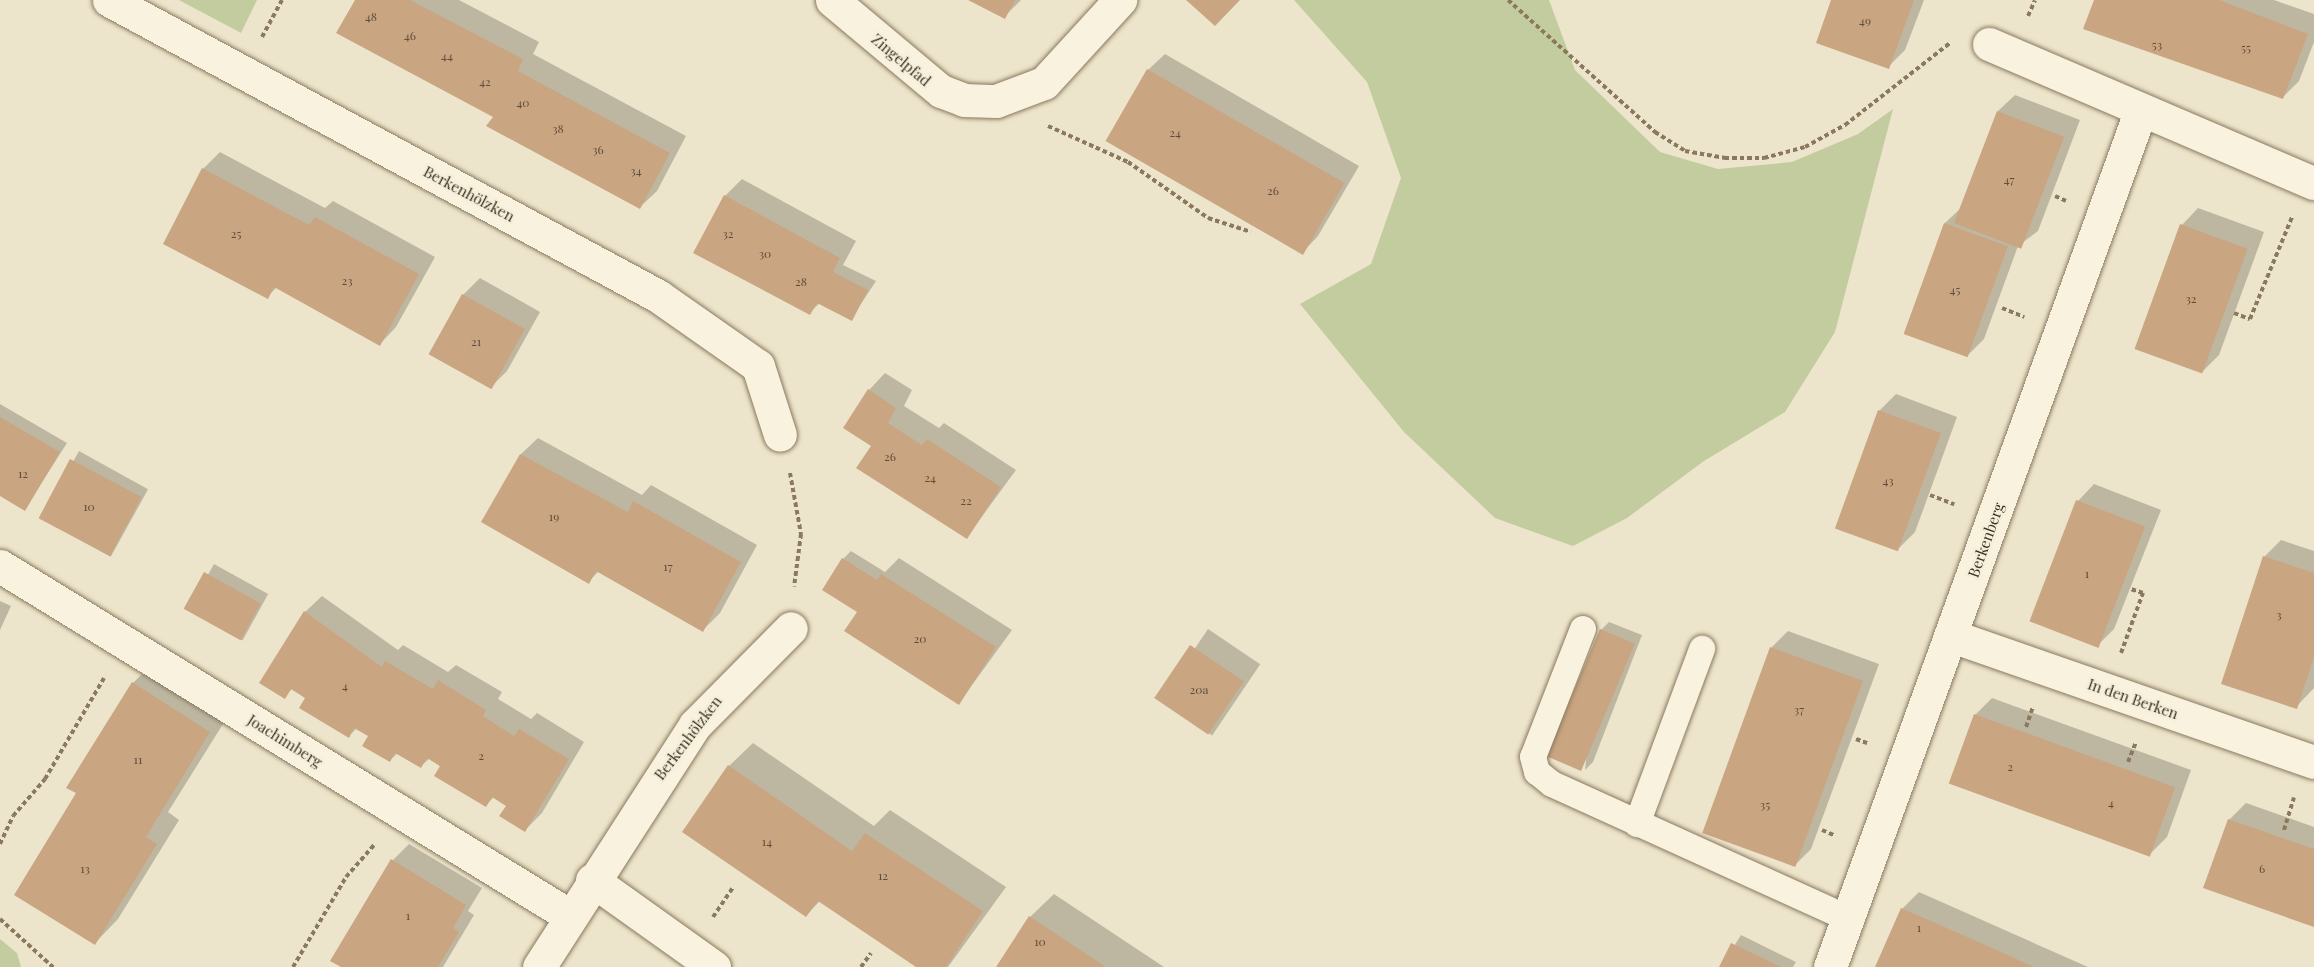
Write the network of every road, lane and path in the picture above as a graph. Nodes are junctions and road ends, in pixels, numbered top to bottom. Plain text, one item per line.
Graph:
1 (109, 0) edge
2 (831, 0) edge
3 (1120, 0) edge
4 (1508, 0) edge
5 (1989, 44) joint
6 (1018, 96) junction
7 (2140, 112) junction
8 (2305, 194) edge
9 (1251, 232) dead end
10 (2234, 313) dead end
11 (780, 435) dead end
12 (799, 510) dead end
13 (0, 566) edge
14 (2131, 589) dead end
15 (791, 628) joint
16 (1583, 629) dead end
17 (1952, 636) junction
18 (125, 641) junction
19 (1702, 649) dead end
20 (2107, 690) junction
21 (2314, 762) edge
22 (400, 813) junction
23 (1637, 824) junction
24 (0, 844) edge
25 (592, 880) junction
26 (570, 916) junction
27 (0, 919) edge
28 (1849, 919) junction
29 (871, 953) dead end
30 (53, 967) edge
31 (293, 967) edge
32 (539, 967) edge
33 (714, 967) edge
34 (861, 967) edge
35 (1830, 967) edge

1 - 11 street, Berkenhölzken
2 - 6 street, Zingelpfad
3 - 6 street, Zingelpfad
4 - 5 path
5 - 7 street
6 - 9 path
7 - 8 street
7 - 17 street, Berkenberg
8 - 10 path
12 - 15 path
13 - 18 street, Joachimberg
14 - 20 path
15 - 25 street, Berkenhölzken
16 - 23 lane
17 - 20 street, In den Berken
17 - 28 street, Berkenberg
18 - 22 street, Joachimberg
18 - 24 path
19 - 23 lane
20 - 21 street, In den Berken
22 - 26 street, Joachimberg
22 - 31 path
23 - 28 lane
25 - 26 street, Berkenhölzken
25 - 33 street
26 - 32 street, Berkenhölzken
27 - 30 path
28 - 35 street, Berkenberg
29 - 34 path

